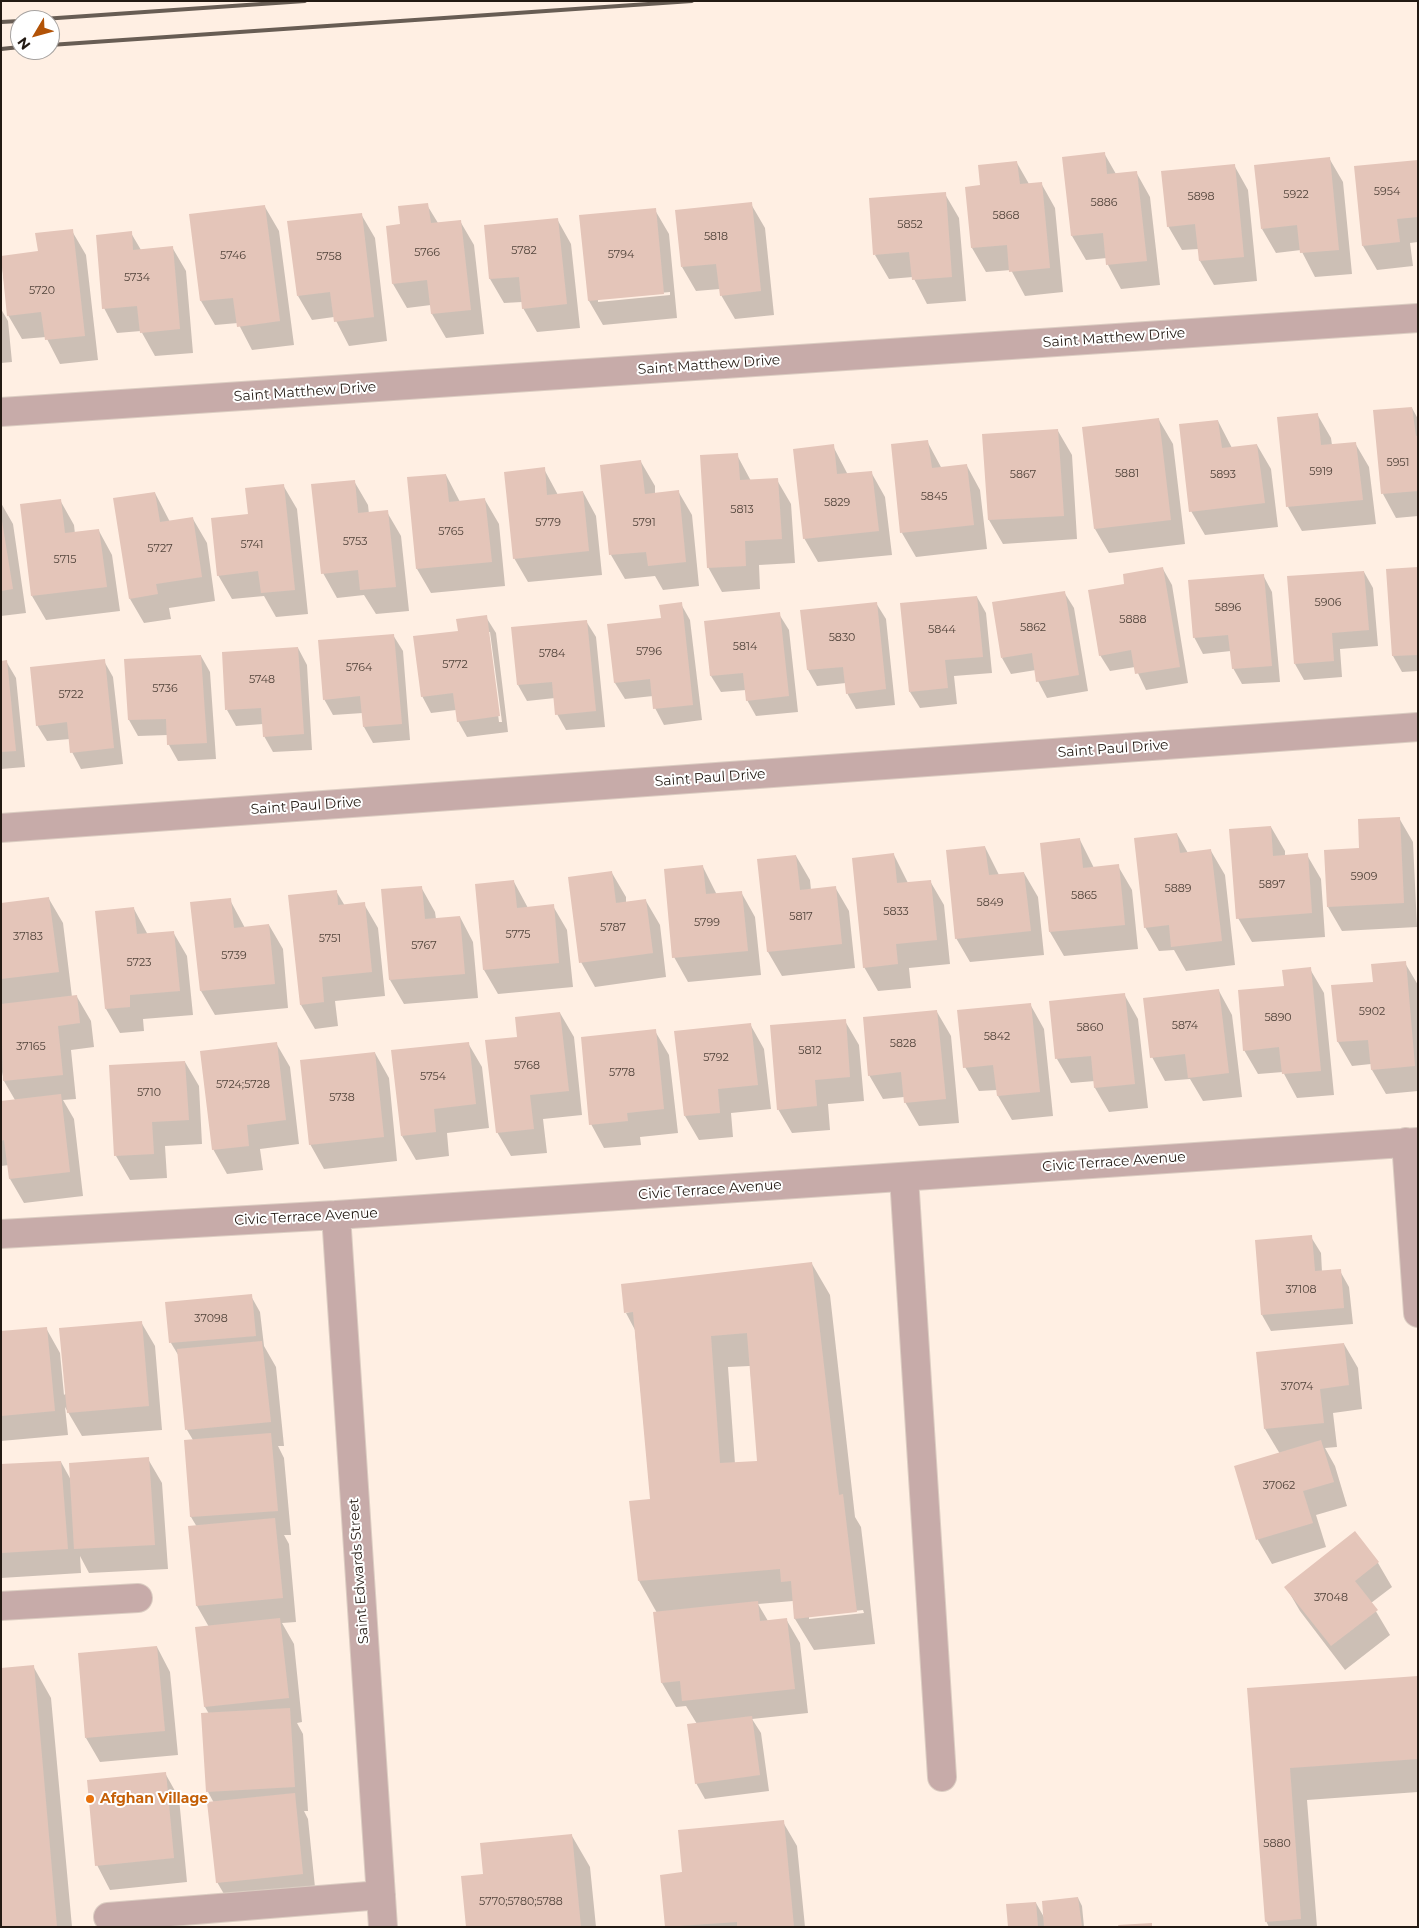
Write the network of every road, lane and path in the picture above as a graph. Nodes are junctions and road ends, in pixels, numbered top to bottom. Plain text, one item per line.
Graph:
1 (1418, 318) edge
2 (1, 412) edge
3 (1418, 727) edge
4 (1, 828) edge
5 (1412, 1142) edge
6 (904, 1177) junction
7 (336, 1215) junction
8 (1, 1234) edge
9 (1418, 1313) edge
10 (138, 1598) dead end
11 (1, 1606) edge
12 (942, 1777) dead end
13 (380, 1895) junction
14 (108, 1917) dead end
15 (383, 1927) edge

1 - 2 street, Saint Matthew Drive
3 - 4 street, Saint Paul Drive
5 - 6 street, Civic Terrace Avenue
5 - 9 street
6 - 7 street, Civic Terrace Avenue
6 - 12 street
7 - 8 street, Civic Terrace Avenue
7 - 13 street, Saint Edwards Street
10 - 11 street
13 - 14 street
13 - 15 street, Saint Edwards Street

